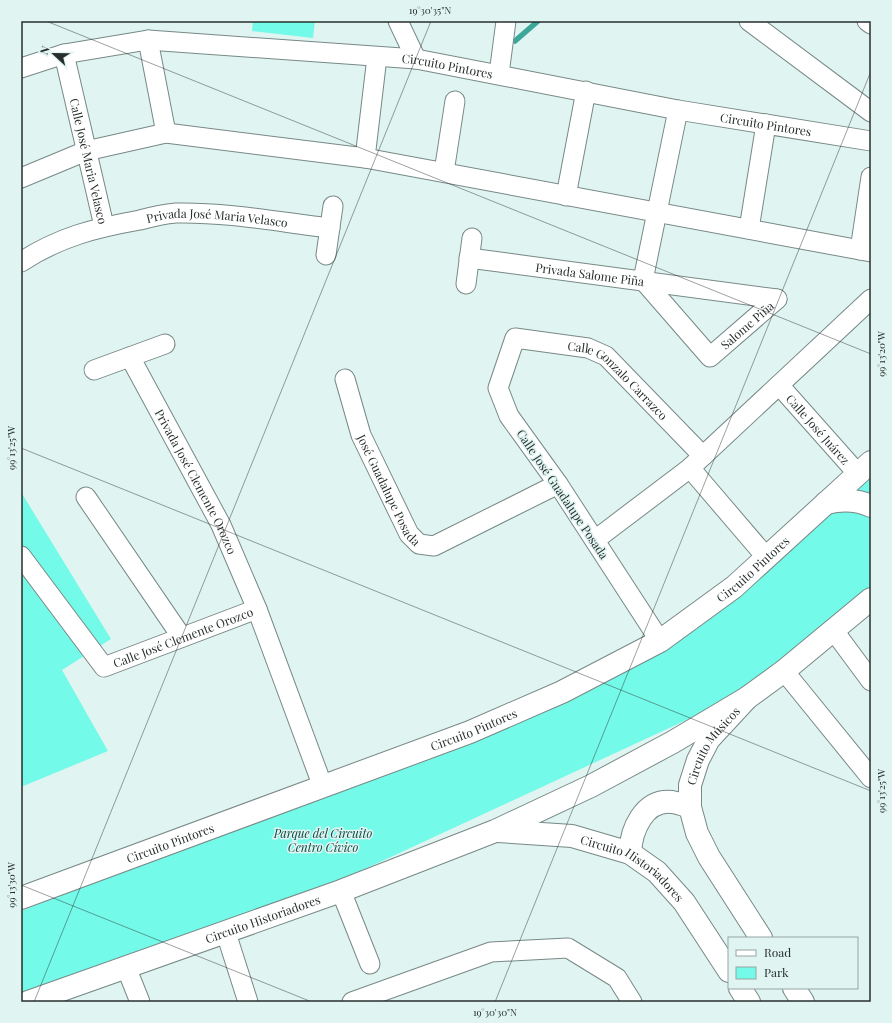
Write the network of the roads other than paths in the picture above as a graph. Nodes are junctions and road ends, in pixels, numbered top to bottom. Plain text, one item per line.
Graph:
1 (398, 21) edge
2 (749, 21) edge
3 (867, 21) edge
4 (871, 24) edge
5 (505, 25) edge
6 (148, 40) junction
7 (64, 54) junction
8 (377, 56) junction
9 (416, 59) junction
10 (23, 63) edge
11 (499, 74) junction
12 (586, 91) junction
13 (455, 101) dead end
14 (678, 110) junction
15 (871, 112) edge
16 (766, 124) junction
17 (166, 133) junction
18 (871, 141) edge
19 (86, 151) junction
20 (365, 158) junction
21 (444, 172) junction
22 (871, 177) edge
23 (21, 178) edge
24 (566, 196) junction
25 (333, 206) dead end
26 (657, 213) junction
27 (104, 226) junction
28 (330, 228) junction
29 (748, 230) junction
30 (472, 238) dead end
31 (865, 251) edge
32 (326, 255) dead end
33 (469, 258) junction
34 (21, 262) edge
35 (643, 280) junction
36 (466, 284) dead end
37 (869, 304) edge
38 (515, 338) joint
39 (165, 344) dead end
40 (130, 357) junction
41 (94, 370) dead end
42 (345, 379) dead end
43 (779, 385) junction
44 (696, 462) junction
45 (864, 468) edge
46 (558, 484) junction
47 (86, 497) dead end
48 (826, 503) junction
49 (871, 506) edge
50 (595, 540) junction
51 (21, 556) edge
52 (767, 558) junction
53 (871, 599) edge
54 (257, 608) junction
55 (834, 631) junction
56 (181, 636) junction
57 (660, 641) junction
58 (784, 671) junction
59 (871, 681) edge
60 (747, 698) junction
61 (868, 766) edge
62 (324, 787) junction
63 (690, 807) junction
64 (495, 831) junction
65 (630, 853) junction
66 (341, 891) junction
67 (21, 898) edge
68 (226, 933) junction
69 (760, 937) edge
70 (370, 964) dead end
71 (126, 967) junction
72 (728, 969) edge
73 (741, 989) edge
74 (795, 989) edge
75 (28, 1002) edge
76 (140, 1002) edge
77 (248, 1002) edge
78 (352, 1002) edge
79 (632, 1002) edge
80 (749, 1002) edge
81 (803, 1002) edge

1 - 9 street
2 - 15 street
3 - 4 street
5 - 11 street
6 - 7 street, Circuito Pintores
6 - 8 street, Circuito Pintores
6 - 17 street
7 - 10 street, Circuito Pintores
7 - 19 street, Calle José Maria Velasco
8 - 9 street, Circuito Pintores
8 - 20 street
9 - 11 street, Circuito Pintores
11 - 12 street, Circuito Pintores
12 - 14 street, Circuito Pintores
12 - 24 street
13 - 21 street
14 - 16 street, Circuito Pintores
14 - 26 street, Privada Salome Piña
16 - 18 street, Circuito Pintores
16 - 29 street
17 - 19 street
17 - 20 street
19 - 23 street
19 - 27 street, Calle José Maria Velasco
20 - 21 street
21 - 24 street
22 - 31 street
24 - 26 street
25 - 28 street
26 - 29 street
26 - 35 street, Privada Salome Piña
27 - 28 street, Privada José Maria Velasco
27 - 34 street, Calle José Maria Velasco
28 - 32 street
29 - 31 street
30 - 33 street
33 - 35 street, Privada Salome Piña
33 - 36 street
35 - 35 street, Salome Piña
37 - 43 street
38 - 44 street, Calle Gonzalo Carrazco
38 - 46 street, Calle José Guadalupe Posada
39 - 40 street
40 - 41 street
40 - 54 street, Privada José Clemente Orozco
42 - 46 street, José Guadalupe Posada
43 - 44 street
43 - 45 street, Calle José Juárez
44 - 50 street
44 - 52 street, Calle Gonzalo Carrazco
45 - 48 main road, Circuito Pintores
46 - 50 street, Calle José Guadalupe Posada
47 - 56 street
48 - 49 main road
48 - 52 main road, Circuito Pintores
50 - 57 street, Calle José Guadalupe Posada
51 - 56 street, Calle José Clemente Orozco
52 - 57 main road, Circuito Pintores
53 - 55 main road, Circuito Músicos
54 - 56 street, Calle José Clemente Orozco
54 - 62 street, Calle José Clemente Orozco
55 - 58 main road, Circuito Músicos
55 - 59 street
57 - 62 main road, Circuito Pintores
58 - 60 main road, Circuito Músicos
58 - 61 street
60 - 63 main road, Circuito Músicos
60 - 64 main road, Circuito Historiadores
62 - 67 main road, Circuito Pintores
63 - 65 main road
63 - 69 main road, Circuito Músicos
64 - 65 main road, Circuito Historiadores
64 - 66 main road, Circuito Historiadores
65 - 72 main road, Circuito Historiadores
66 - 68 main road, Circuito Historiadores
66 - 70 street
68 - 71 main road, Circuito Historiadores
68 - 77 street
71 - 75 main road, Circuito Historiadores
71 - 76 street
73 - 80 main road
74 - 81 main road
78 - 79 street

